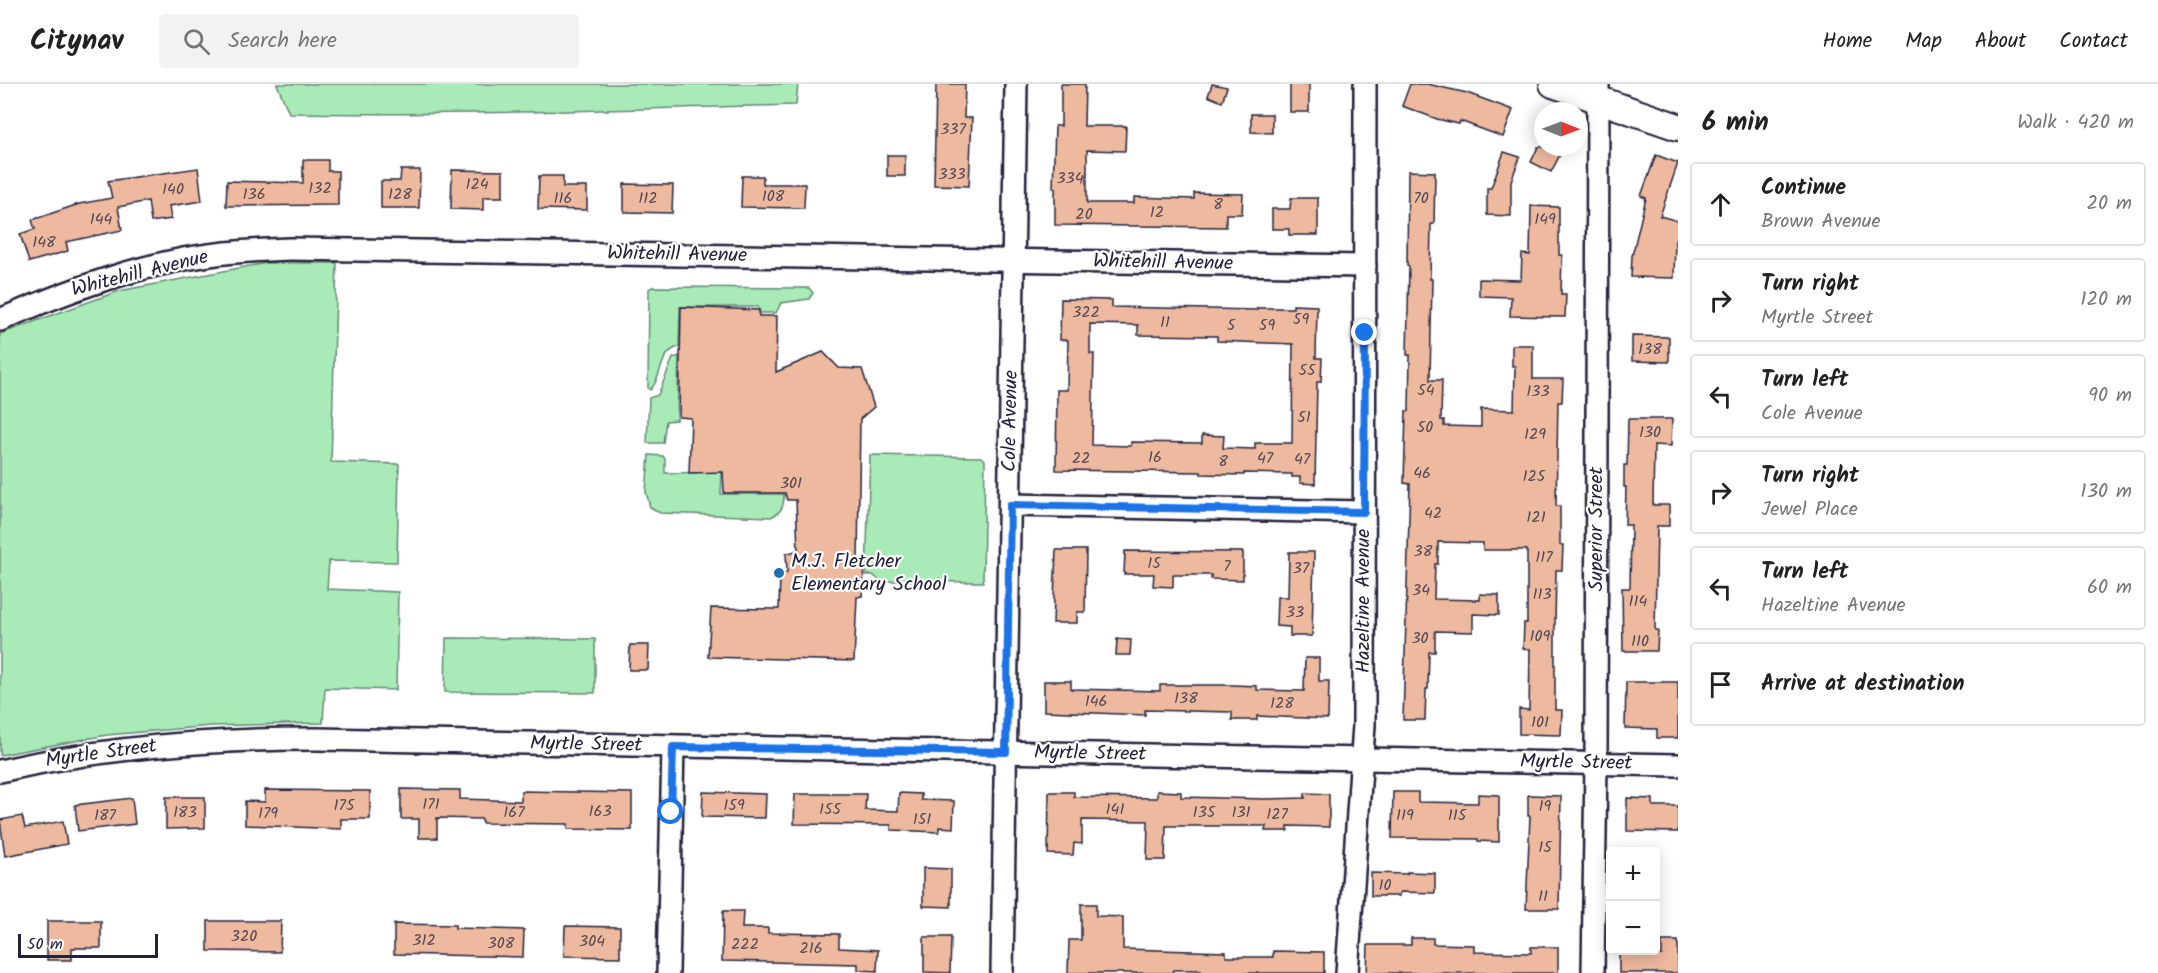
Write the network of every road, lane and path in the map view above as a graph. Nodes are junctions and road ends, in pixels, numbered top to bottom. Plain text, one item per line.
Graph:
1 (1016, 84) edge
2 (1365, 84) edge
3 (1553, 84) edge
4 (1598, 92) edge
5 (1678, 127) edge
6 (1013, 260) junction
7 (1365, 266) junction
8 (0, 320) edge
9 (1010, 505) junction
10 (1364, 512) junction
11 (673, 747) junction
12 (1006, 752) junction
13 (1362, 759) junction
14 (1596, 763) junction
15 (1678, 765) edge
16 (0, 771) edge
17 (668, 973) edge
18 (1002, 973) edge
19 (1347, 973) edge
20 (1593, 973) edge

1 - 6 street, Cole Avenue
2 - 7 street, Hazeltine Avenue
3 - 4 main road
4 - 5 main road
4 - 14 street, Superior Street
6 - 7 street, Whitehill Avenue
6 - 8 street, Whitehill Avenue
6 - 9 street, Cole Avenue
7 - 10 street, Hazeltine Avenue
9 - 10 street
9 - 12 street, Cole Avenue
10 - 13 street, Hazeltine Avenue
11 - 12 street, Myrtle Street
11 - 16 street, Myrtle Street
11 - 17 street
12 - 13 street, Myrtle Street
12 - 18 street, Cole Avenue
13 - 14 street, Myrtle Street
13 - 19 street, Hazeltine Avenue
14 - 15 street, Myrtle Street
14 - 20 street, Superior Street

